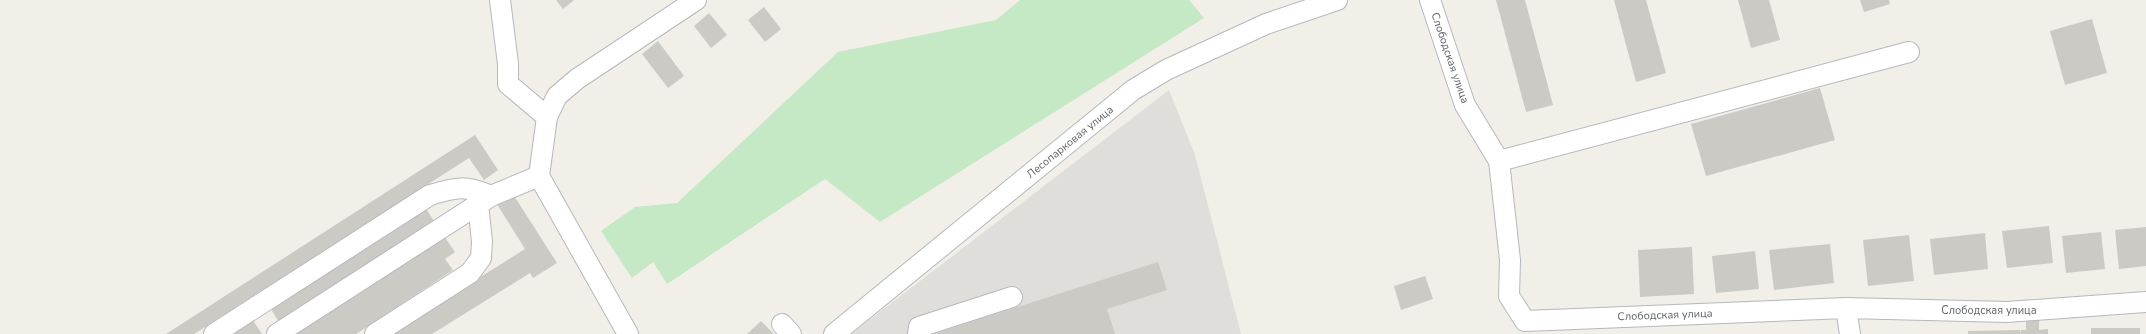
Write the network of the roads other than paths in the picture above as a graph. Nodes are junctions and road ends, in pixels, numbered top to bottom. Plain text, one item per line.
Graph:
1 (500, 0) edge
2 (696, 0) edge
3 (1336, 0) edge
4 (1430, 0) edge
5 (1909, 52) dead end
6 (547, 117) junction
7 (1499, 161) junction
8 (539, 176) junction
9 (485, 200) junction
10 (1012, 297) dead end
11 (2146, 302) edge
12 (1846, 308) junction
13 (214, 334) edge
14 (277, 334) edge
15 (375, 334) edge
16 (628, 334) edge
17 (834, 334) edge
18 (918, 334) edge
19 (1850, 334) edge

1 - 6 street
2 - 6 street
3 - 17 street, Лесопарковая улица
4 - 7 street, Слободская улица
5 - 7 street
6 - 8 street
7 - 12 street, Слободская улица
8 - 9 street
8 - 16 street
9 - 13 street
9 - 14 street
9 - 15 street
10 - 18 street
11 - 12 street, Слободская улица
12 - 19 street

